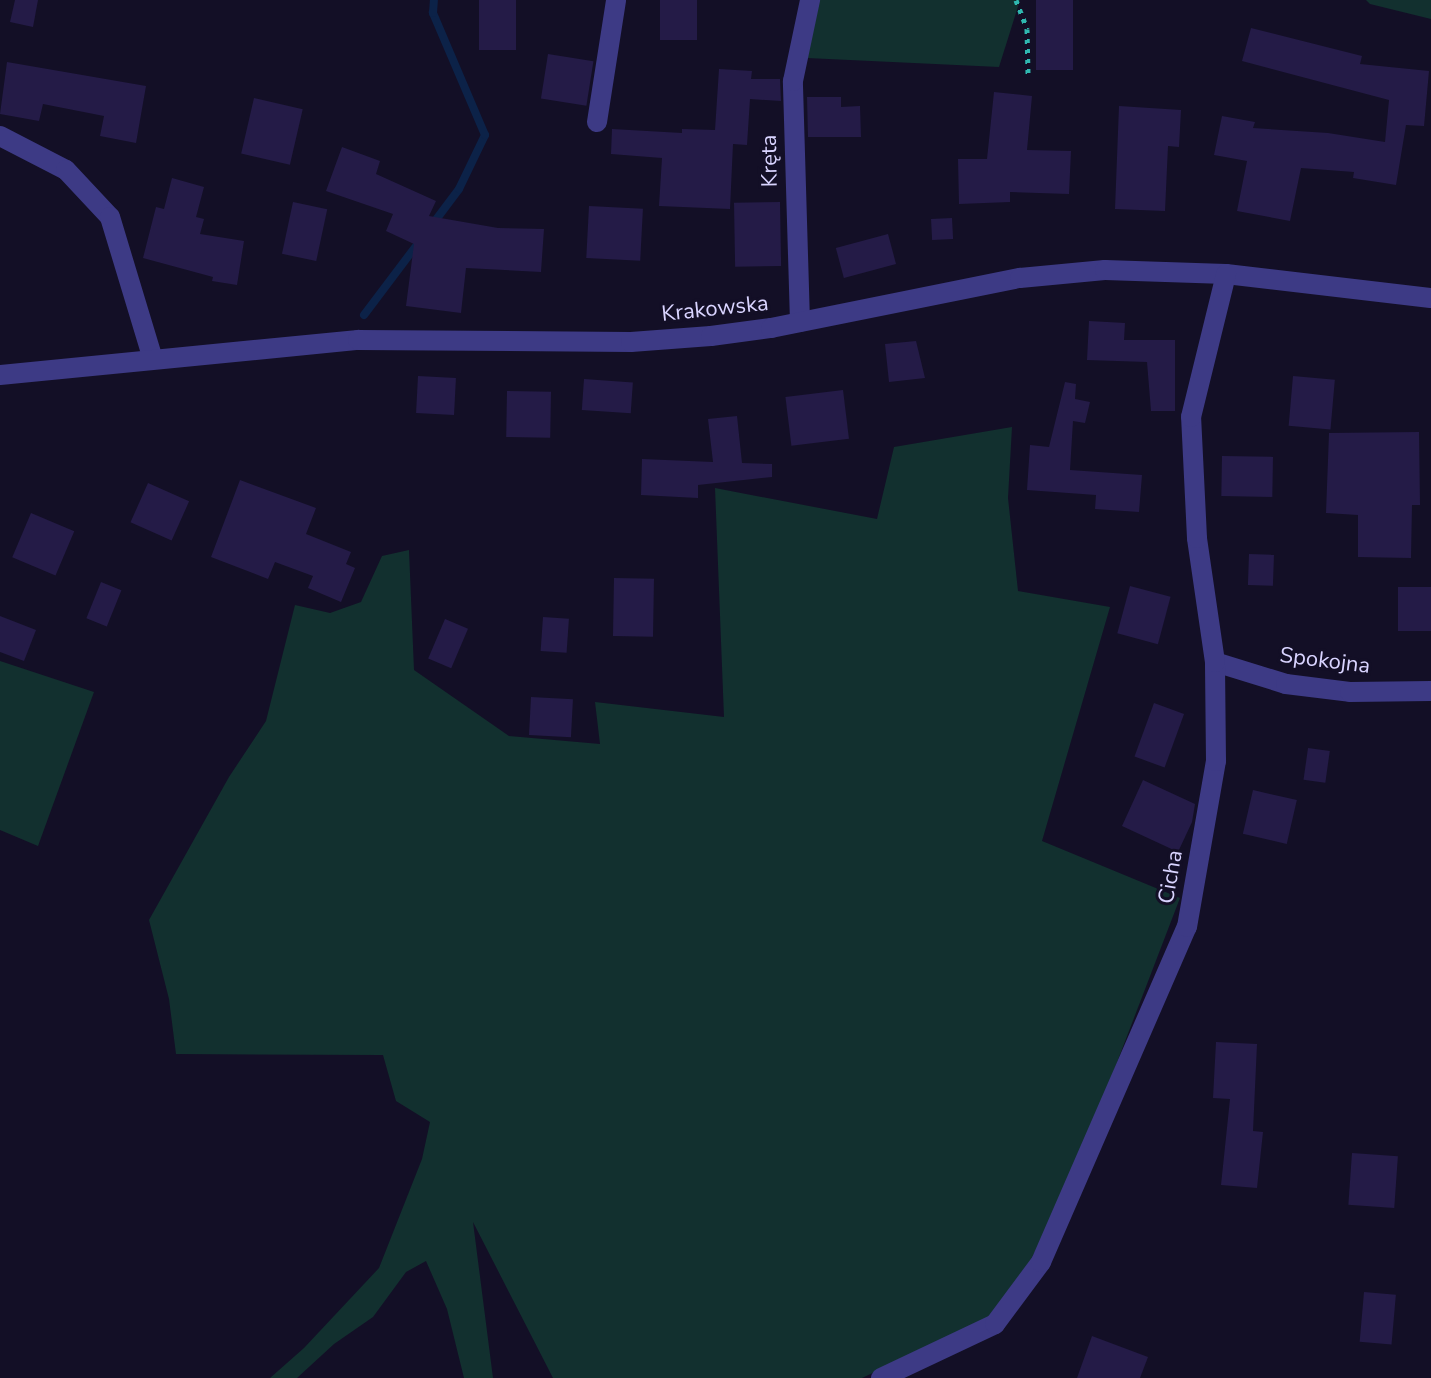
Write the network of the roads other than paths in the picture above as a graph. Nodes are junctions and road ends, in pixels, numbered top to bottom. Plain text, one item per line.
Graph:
1 (616, 0) edge
2 (810, 0) edge
3 (597, 122) dead end
4 (0, 136) edge
5 (1226, 274) junction
6 (1431, 298) edge
7 (800, 322) junction
8 (153, 359) junction
9 (0, 375) edge
10 (1215, 662) junction
11 (1431, 691) edge
12 (881, 1378) edge

1 - 3 street
2 - 7 street, Kręta
4 - 8 street
5 - 6 street, Krakowska
5 - 7 street, Krakowska
5 - 10 street, Cicha
7 - 8 street, Krakowska
8 - 9 street, Krakowska
10 - 11 street, Spokojna
10 - 12 street, Cicha

